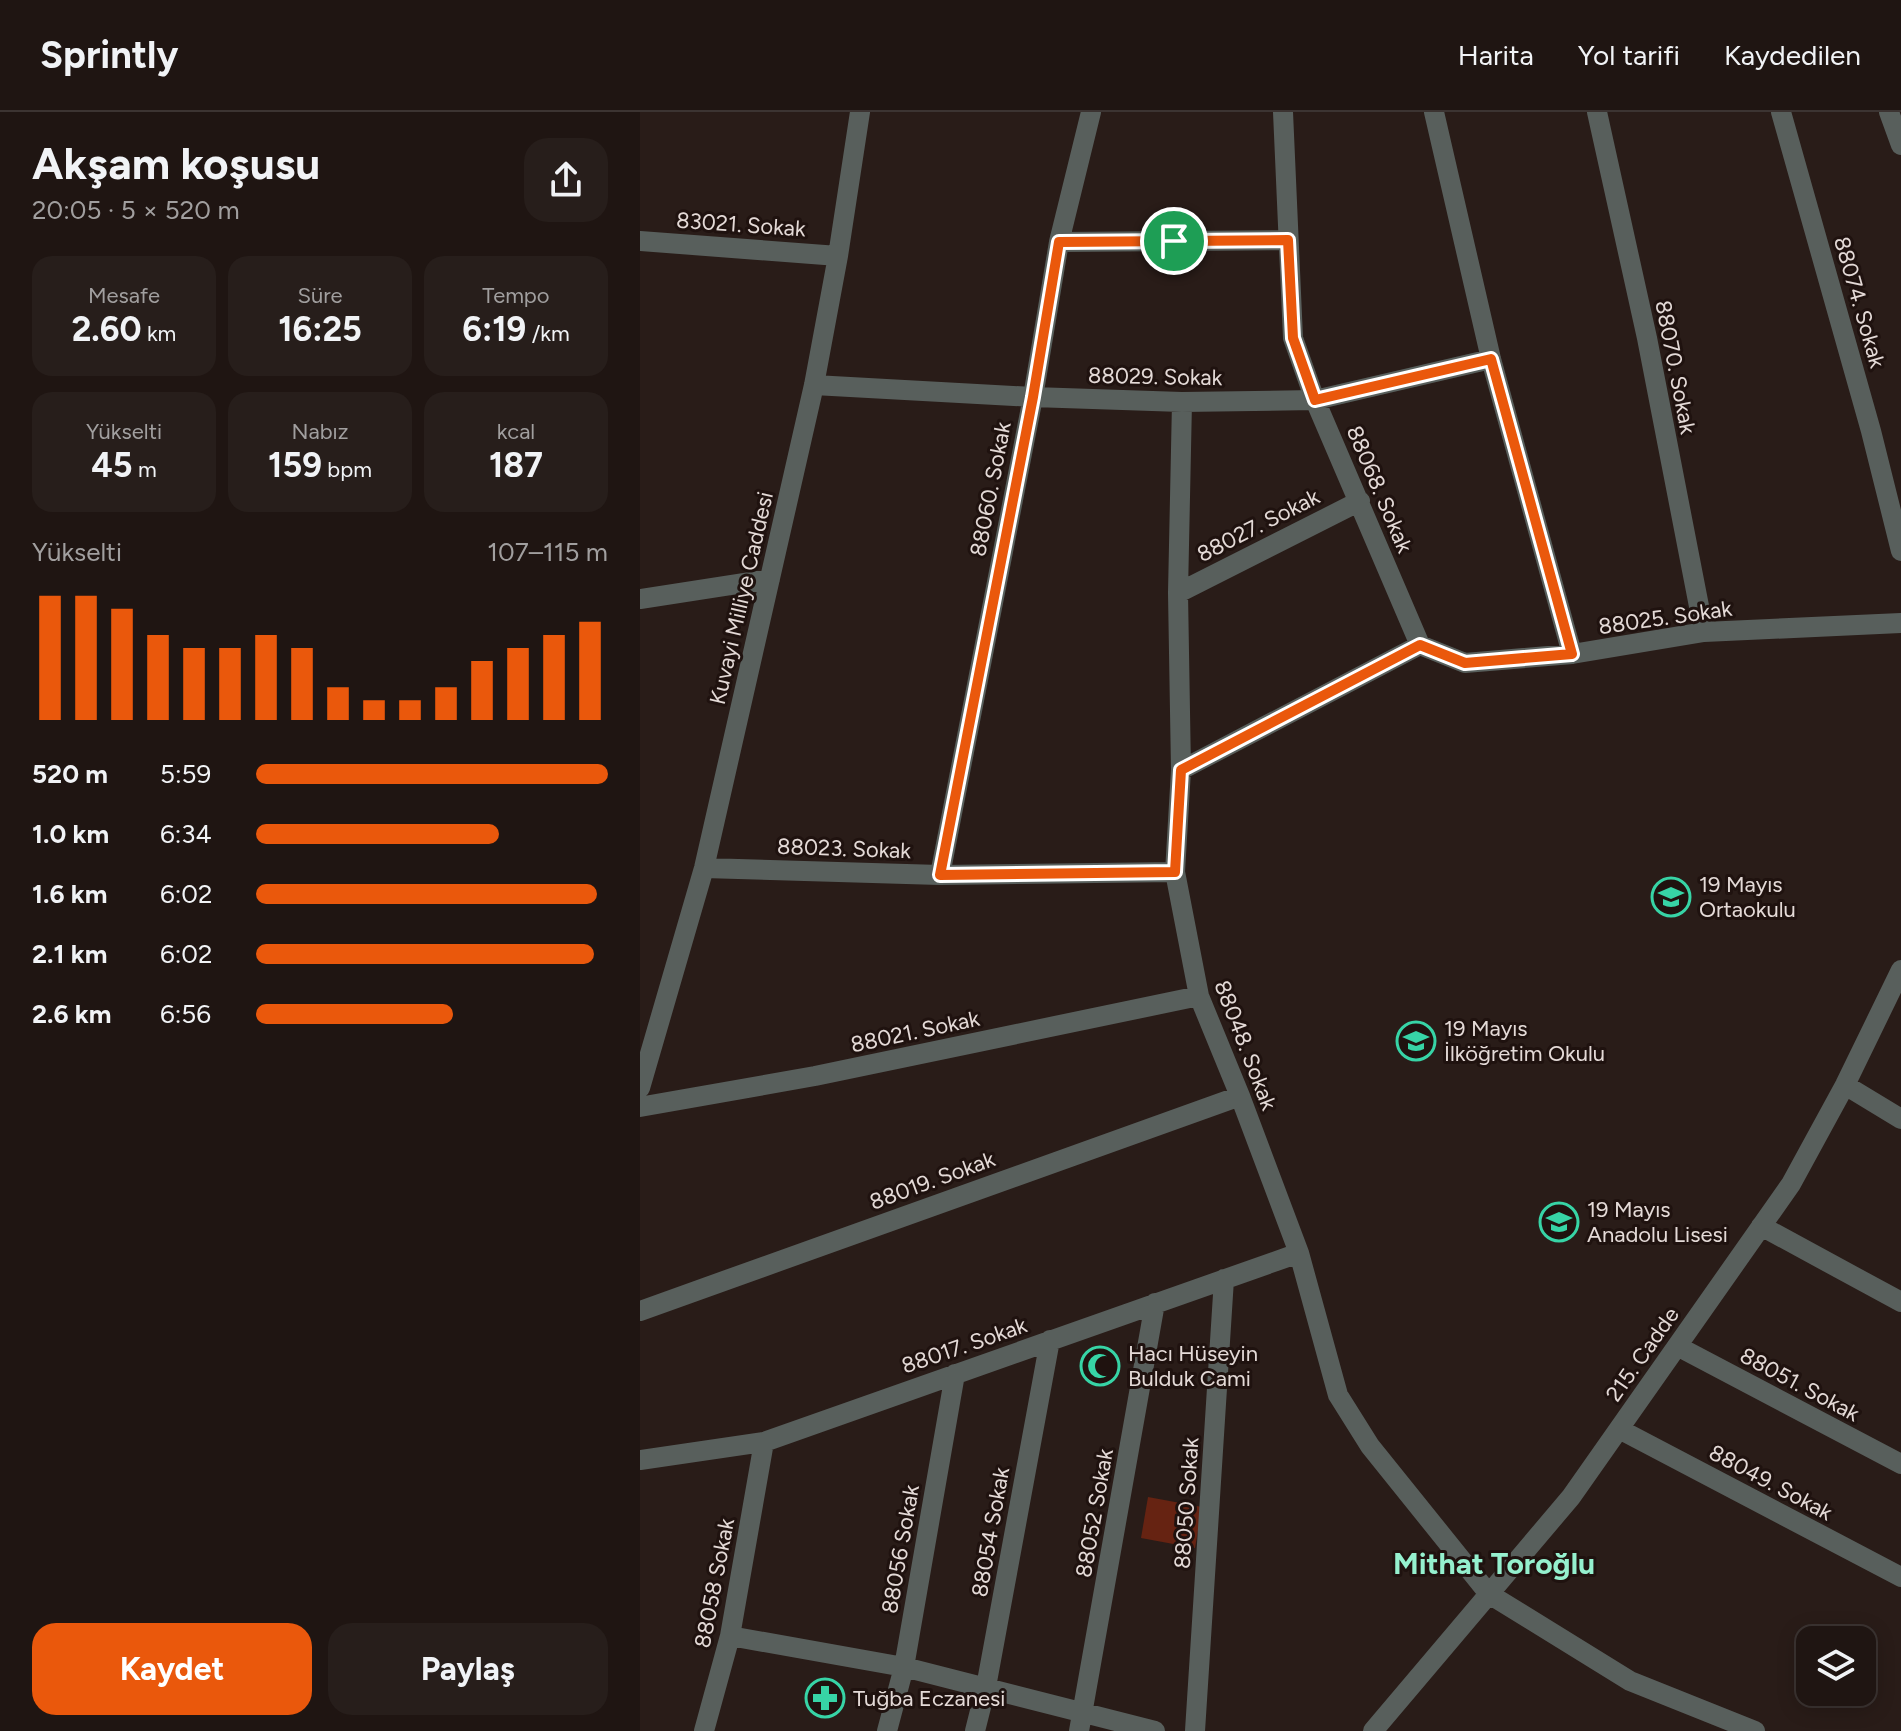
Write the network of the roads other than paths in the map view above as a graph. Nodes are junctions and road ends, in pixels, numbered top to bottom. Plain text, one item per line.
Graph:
1 (860, 112) edge
2 (1091, 112) edge
3 (1283, 112) edge
4 (1434, 112) edge
5 (1597, 112) edge
6 (1781, 112) edge
7 (1889, 112) edge
8 (1901, 145) edge
9 (1288, 240) junction
10 (640, 241) edge
11 (1059, 242) junction
12 (838, 256) junction
13 (1491, 359) junction
14 (814, 385) junction
15 (1033, 397) junction
16 (1315, 400) junction
17 (1182, 402) junction
18 (1360, 501) junction
19 (1901, 551) edge
20 (770, 579) junction
21 (1178, 593) junction
22 (640, 599) edge
23 (1901, 623) edge
24 (1704, 632) junction
25 (1420, 645) junction
26 (1572, 654) junction
27 (1181, 770) junction
28 (704, 868) junction
29 (1175, 872) junction
30 (940, 875) junction
31 (1901, 970) edge
32 (1199, 996) junction
33 (1845, 1085) junction
34 (640, 1088) edge
35 (1240, 1096) junction
36 (640, 1107) edge
37 (1901, 1119) edge
38 (1761, 1226) junction
39 (1299, 1253) junction
40 (1224, 1279) junction
41 (1901, 1302) edge
42 (1155, 1303) junction
43 (640, 1311) edge
44 (1050, 1340) junction
45 (1677, 1346) junction
46 (955, 1374) junction
47 (1619, 1429) junction
48 (764, 1442) junction
49 (640, 1460) edge
50 (1901, 1464) edge
51 (1901, 1577) edge
52 (1489, 1594) junction
53 (730, 1636) junction
54 (904, 1667) junction
55 (986, 1687) junction
56 (1081, 1722) edge
57 (704, 1731) edge
58 (887, 1731) edge
59 (975, 1731) edge
60 (1155, 1731) edge
61 (1195, 1731) edge
62 (1373, 1731) edge
63 (1755, 1731) edge

1 - 12 street, Kuvayi Milliye Caddesi
2 - 11 street, 88060. Sokak
3 - 9 street, 88068. Sokak
4 - 13 street
5 - 24 street, 88070. Sokak
6 - 19 street, 88074. Sokak
7 - 8 street
9 - 11 street
9 - 16 street, 88068. Sokak
10 - 12 street, 83021. Sokak
11 - 15 street, 88060. Sokak
12 - 14 street, Kuvayi Milliye Caddesi
13 - 16 street, 88029. Sokak
13 - 26 street
14 - 15 street, 88029. Sokak
14 - 20 street, Kuvayi Milliye Caddesi
15 - 17 street, 88029. Sokak
15 - 30 street, 88060. Sokak
16 - 17 street, 88029. Sokak
16 - 18 street, 88068. Sokak
17 - 21 street, 88048. Sokak
18 - 21 street, 88027. Sokak
18 - 25 street, 88068. Sokak
20 - 22 street
20 - 28 street, Kuvayi Milliye Caddesi
21 - 27 street, 88048. Sokak
23 - 24 street, 88025. Sokak
24 - 26 street, 88025. Sokak
25 - 26 street, 88025. Sokak
25 - 27 street
27 - 29 street, 88048. Sokak
28 - 30 street, 88023. Sokak
28 - 34 street, Kuvayi Milliye Caddesi
29 - 30 street, 88023. Sokak
29 - 32 street, 88048. Sokak
31 - 33 street, 215. Cadde
32 - 35 street, 88048. Sokak
32 - 36 street, 88021. Sokak
33 - 37 street
33 - 38 street, 215. Cadde
35 - 39 street, 88048. Sokak
35 - 43 street, 88019. Sokak
38 - 41 street
38 - 45 street, 215. Cadde
39 - 40 street, 88017. Sokak
39 - 52 street, 88048. Sokak
40 - 42 street, 88017. Sokak
40 - 61 street, 88050 Sokak
42 - 44 street, 88017. Sokak
42 - 56 street, 88052 Sokak
44 - 46 street, 88017. Sokak
44 - 55 street, 88054 Sokak
45 - 47 street, 215. Cadde
45 - 50 street, 88051. Sokak
46 - 48 street, 88017. Sokak
46 - 54 street, 88056 Sokak
47 - 51 street, 88049. Sokak
47 - 52 street, 215. Cadde
48 - 49 street, 88017. Sokak
48 - 53 street, 88058 Sokak
52 - 62 street, 215. Cadde
52 - 63 street, 88048. Sokak
53 - 54 street
53 - 57 street, 88058 Sokak
54 - 55 street
54 - 58 street, 88056 Sokak
55 - 56 street
55 - 59 street, 88054 Sokak
56 - 60 street

